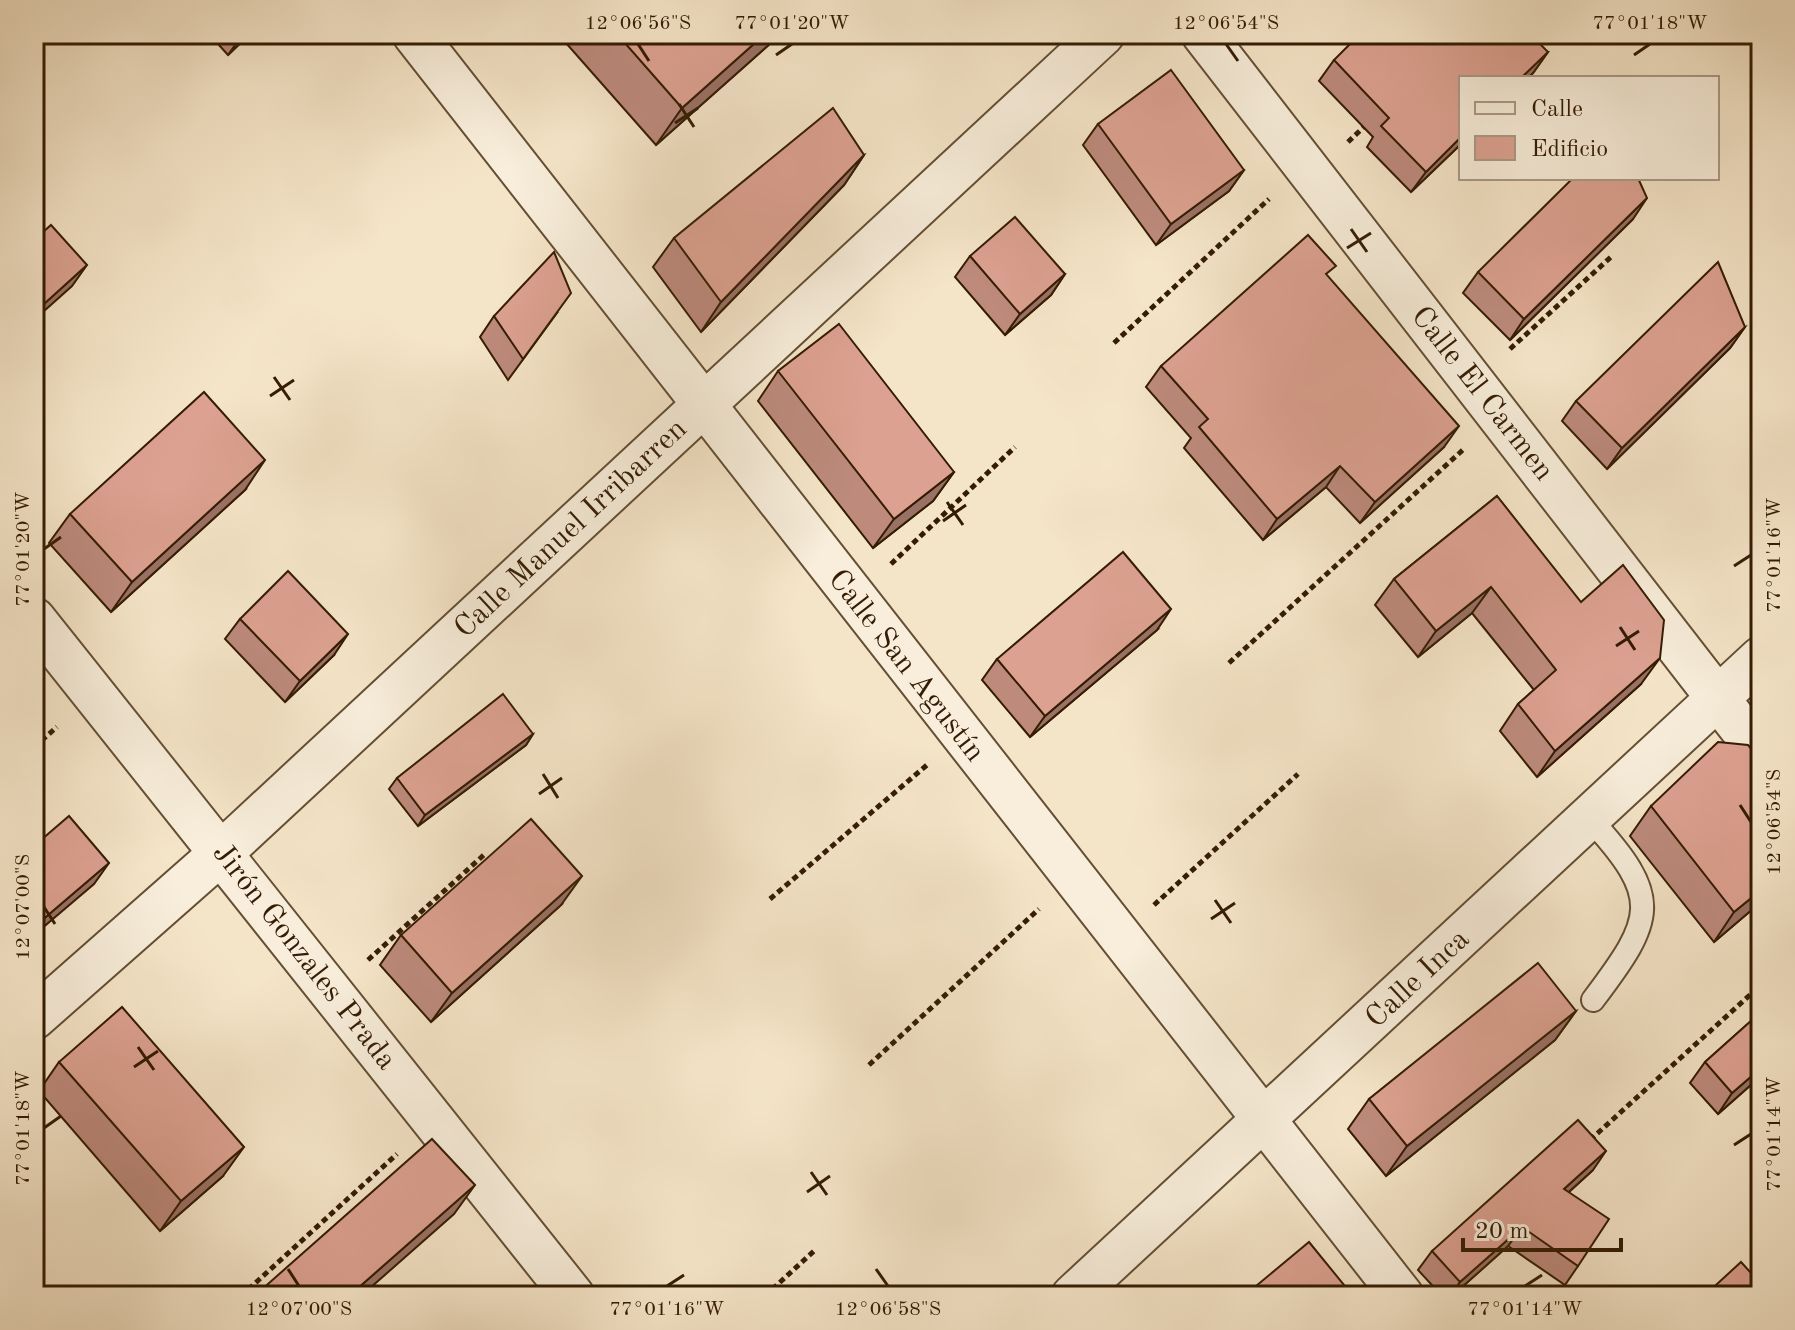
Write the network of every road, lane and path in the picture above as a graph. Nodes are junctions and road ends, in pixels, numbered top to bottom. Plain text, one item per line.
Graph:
1 (414, 34) edge
2 (1103, 34) edge
3 (1203, 34) edge
4 (1371, 121) edge
5 (1309, 170) junction
6 (1611, 257) edge
7 (1114, 343) dead end
8 (1474, 383) junction
9 (703, 408) junction
10 (1500, 416) junction
11 (1015, 447) dead end
12 (854, 600) junction
13 (34, 619) edge
14 (1761, 658) edge
15 (1229, 663) dead end
16 (1719, 699) junction
17 (961, 736) junction
18 (1761, 754) edge
19 (1298, 774) dead end
20 (1590, 819) junction
21 (221, 853) junction
22 (486, 853) dead end
23 (1073, 878) junction
24 (770, 899) dead end
25 (1120, 937) junction
26 (1761, 985) edge
27 (332, 992) junction
28 (1593, 1000) dead end
29 (34, 1018) edge
30 (869, 1065) dead end
31 (433, 1121) junction
32 (1264, 1122) junction
33 (1587, 1143) edge
34 (814, 1251) dead end
35 (241, 1296) edge
36 (573, 1296) edge
37 (765, 1296) edge
38 (1073, 1296) edge
39 (1402, 1296) edge

1 - 9 street, Calle San Agustín
2 - 9 street, Calle Manuel Irribarren
3 - 5 street, Calle El Carmen
4 - 5 path
5 - 7 path
5 - 8 street, Calle El Carmen
6 - 8 path
8 - 10 street, Calle El Carmen
9 - 12 street, Calle San Agustín
9 - 21 street, Calle Manuel Irribarren
10 - 15 path
10 - 16 street, Calle El Carmen
11 - 12 path
12 - 17 street, Calle San Agustín
13 - 21 street, Jirón Gonzales Prada
14 - 16 street, Calle Inca
16 - 18 street, Calle El Carmen
16 - 20 street, Calle Inca
17 - 23 street, Calle San Agustín
17 - 24 path
19 - 25 path
20 - 28 lane
20 - 32 street, Calle Inca
21 - 27 street, Jirón Gonzales Prada
21 - 29 street, Calle Manuel Irribarren
22 - 27 path
23 - 25 street, Calle San Agustín
23 - 30 path
25 - 32 street, Calle San Agustín
26 - 33 path
27 - 31 street, Jirón Gonzales Prada
31 - 35 path
31 - 36 street, Jirón Gonzales Prada
32 - 38 street, Calle Inca
32 - 39 street, Calle San Agustín
34 - 37 path

